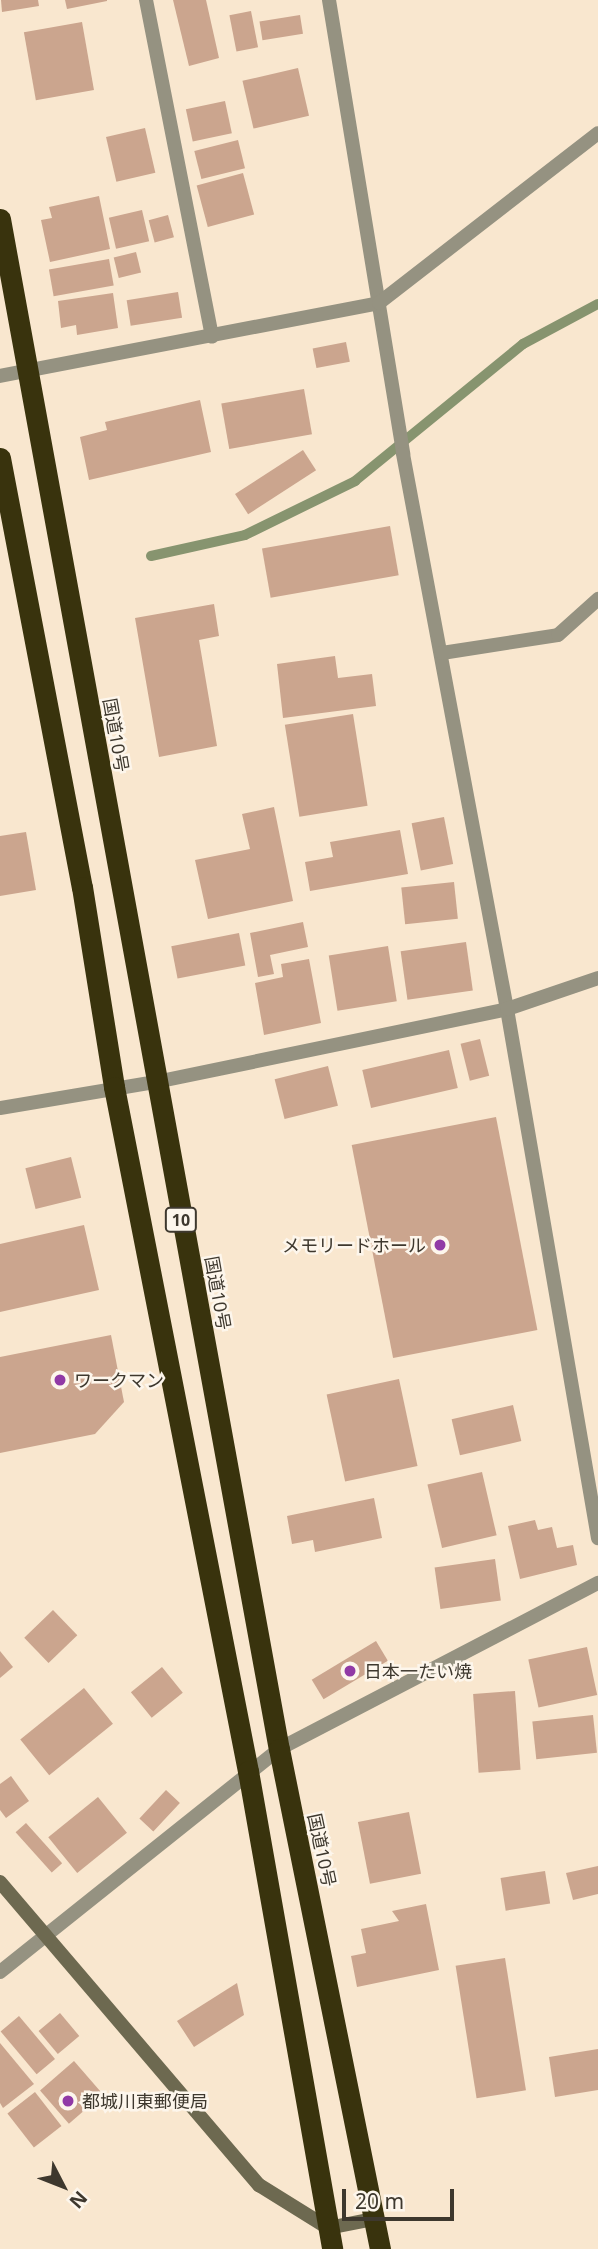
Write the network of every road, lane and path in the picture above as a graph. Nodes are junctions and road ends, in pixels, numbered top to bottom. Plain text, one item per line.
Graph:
1 (146, 0) edge
2 (329, 0) edge
3 (598, 133) edge
4 (0, 219) edge
5 (379, 303) junction
6 (212, 337) junction
7 (29, 368) junction
8 (0, 376) edge
9 (0, 458) edge
10 (598, 599) edge
11 (442, 653) junction
12 (598, 978) edge
13 (507, 1009) junction
14 (156, 1082) junction
15 (114, 1087) junction
16 (0, 1108) edge
17 (598, 1538) edge
18 (598, 1583) edge
19 (279, 1749) junction
20 (248, 1771) junction
21 (0, 1882) edge
22 (45, 1937) junction
23 (0, 1972) edge
24 (374, 2219) junction
25 (330, 2238) edge
26 (380, 2249) edge

1 - 6 street
2 - 5 street
3 - 5 street
4 - 7 highway, 国道10号 / 10
5 - 6 street
5 - 11 street
6 - 7 street
7 - 8 street
7 - 14 highway, 国道10号 / 10
9 - 15 highway, 10
10 - 11 street
11 - 13 street
12 - 13 street
13 - 14 street
13 - 17 street
14 - 15 street
14 - 19 highway, 国道10号 / 10
15 - 16 street
15 - 20 highway, 10
18 - 19 street
19 - 20 street
19 - 24 highway, 国道10号 / 10
20 - 22 street
20 - 25 highway, 10
21 - 22 street
22 - 23 street
22 - 25 street
24 - 25 street
24 - 26 highway, 国道10号 / 10

